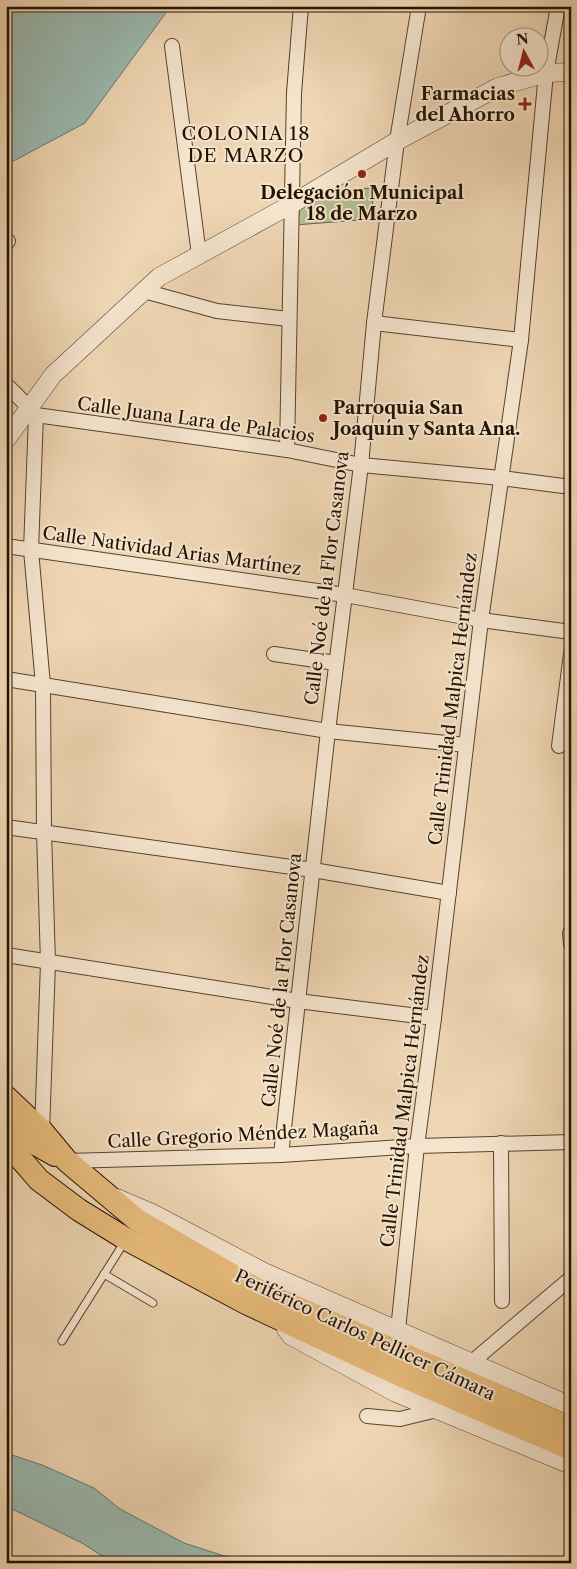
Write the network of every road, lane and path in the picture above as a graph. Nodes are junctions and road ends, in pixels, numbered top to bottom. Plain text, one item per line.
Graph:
1 (301, 6) edge
2 (419, 6) edge
3 (558, 6) edge
4 (172, 46) dead end
5 (550, 51) edge
6 (571, 72) edge
7 (550, 73) edge
8 (529, 78) edge
9 (546, 78) edge
10 (397, 141) junction
11 (292, 204) junction
12 (199, 254) junction
13 (144, 291) junction
14 (289, 319) junction
15 (374, 323) junction
16 (521, 340) junction
17 (6, 385) edge
18 (32, 412) junction
19 (6, 440) edge
20 (287, 450) junction
21 (361, 465) junction
22 (501, 478) junction
23 (571, 487) edge
24 (6, 546) edge
25 (31, 550) junction
26 (345, 595) junction
27 (481, 620) junction
28 (571, 632) edge
29 (274, 654) dead end
30 (571, 654) edge
31 (336, 663) junction
32 (6, 679) edge
33 (42, 686) junction
34 (567, 713) edge
35 (328, 731) junction
36 (466, 745) junction
37 (559, 746) dead end
38 (6, 827) edge
39 (44, 832) junction
40 (313, 870) junction
41 (449, 893) junction
42 (6, 955) edge
43 (48, 963) junction
44 (298, 1001) junction
45 (434, 1018) junction
46 (6, 1097) edge
47 (6, 1127) edge
48 (42, 1131) junction
49 (6, 1142) edge
50 (571, 1142) edge
51 (500, 1143) junction
52 (416, 1146) junction
53 (281, 1155) junction
54 (6, 1157) edge
55 (67, 1161) junction
56 (39, 1180) junction
57 (108, 1194) junction
58 (126, 1239) junction
59 (104, 1274) junction
60 (571, 1278) edge
61 (502, 1301) dead end
62 (153, 1304) dead end
63 (398, 1330) junction
64 (62, 1341) dead end
65 (472, 1362) junction
66 (444, 1403) junction
67 (571, 1406) edge
68 (367, 1416) dead end
69 (571, 1428) edge
70 (571, 1449) edge
71 (571, 1465) edge

1 - 11 street
2 - 10 street, Calle Noé de la Flor Casanova
3 - 5 street, Calle Trinidad Malpica Hernández
4 - 12 street
6 - 7 street
8 - 10 street
9 - 16 street, Calle Trinidad Malpica Hernández
10 - 11 street
10 - 15 street, Calle Noé de la Flor Casanova
11 - 12 street
11 - 14 street
12 - 13 street
13 - 14 street
13 - 18 street
14 - 20 street
15 - 16 street
15 - 21 street, Calle Noé de la Flor Casanova
16 - 22 street, Calle Trinidad Malpica Hernández
17 - 18 street
18 - 19 street
18 - 20 street, Calle Juana Lara de Palacios
18 - 25 street
20 - 21 street, Calle Juana Lara de Palacios
21 - 22 street, Calle Juana Lara de Palacios
21 - 26 street, Calle Noé de la Flor Casanova
22 - 23 street, Calle Juana Lara de Palacios
22 - 27 street, Calle Trinidad Malpica Hernández
24 - 25 street, Calle Natividad Arias Martínez
25 - 26 street, Calle Natividad Arias Martínez
25 - 33 street
26 - 27 street, Calle Natividad Arias Martínez
26 - 31 street, Calle Noé de la Flor Casanova
27 - 28 street, Calle Natividad Arias Martínez
27 - 36 street, Calle Trinidad Malpica Hernández
29 - 31 street
30 - 34 street
31 - 35 street, Calle Noé de la Flor Casanova
32 - 33 street
33 - 35 street
33 - 39 street
34 - 37 street
35 - 36 street
35 - 40 street, Calle Noé de la Flor Casanova
36 - 41 street, Calle Trinidad Malpica Hernández
38 - 39 street
39 - 40 street
39 - 43 street
40 - 41 street
40 - 44 street, Calle Noé de la Flor Casanova
41 - 45 street, Calle Trinidad Malpica Hernández
42 - 43 street
43 - 44 street
43 - 48 street
44 - 45 street
44 - 53 street, Calle Noé de la Flor Casanova
45 - 52 street, Calle Trinidad Malpica Hernández
46 - 48 main road, Periférico Carlos Pellicer Cámara
47 - 55 main road
48 - 55 main road, Periférico Carlos Pellicer Cámara
49 - 56 main road, Periférico Carlos Pellicer Cámara
50 - 51 street, Calle Gregorio Méndez Magaña
51 - 52 street, Calle Gregorio Méndez Magaña
51 - 61 street
52 - 53 street, Calle Gregorio Méndez Magaña
52 - 63 street, Calle Trinidad Malpica Hernández
53 - 55 street, Calle Gregorio Méndez Magaña
54 - 56 main road
55 - 57 main road, Periférico Carlos Pellicer Cámara
56 - 58 main road, Periférico Carlos Pellicer Cámara
57 - 63 street
57 - 69 main road, Periférico Carlos Pellicer Cámara
58 - 59 lane
58 - 66 main road, Periférico Carlos Pellicer Cámara
59 - 62 lane
59 - 64 lane
60 - 65 street
63 - 65 street
65 - 67 street
66 - 68 street
66 - 70 main road, Periférico Carlos Pellicer Cámara
66 - 71 street

